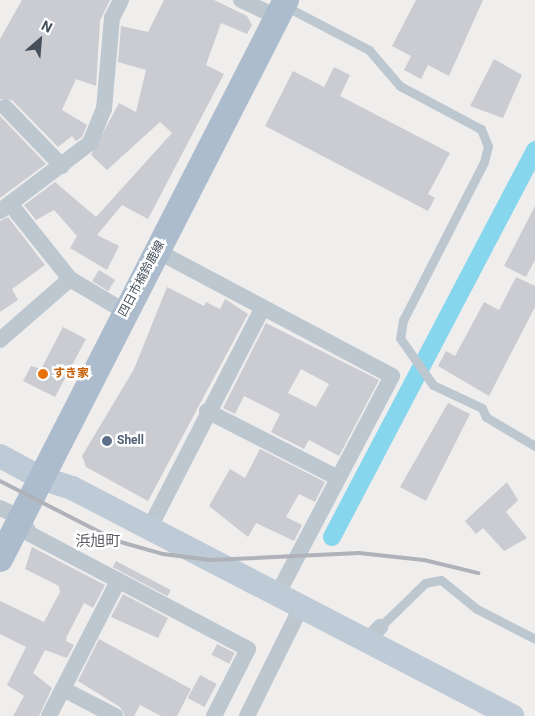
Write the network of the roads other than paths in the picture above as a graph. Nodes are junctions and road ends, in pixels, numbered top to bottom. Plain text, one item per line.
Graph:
1 (121, 0) edge
2 (241, 0) edge
3 (282, 8) edge
4 (5, 107) dead end
5 (62, 166) junction
6 (5, 208) edge
7 (157, 251) junction
8 (70, 279) junction
9 (262, 308) junction
10 (124, 311) junction
11 (0, 340) edge
12 (207, 411) junction
13 (535, 446) edge
14 (6, 459) edge
15 (41, 478) junction
16 (338, 478) junction
17 (10, 513) edge
18 (150, 527) junction
19 (0, 559) edge
20 (118, 581) junction
21 (277, 595) junction
22 (301, 607) junction
23 (374, 634) junction
24 (535, 640) edge
25 (63, 689) junction
26 (49, 716) edge
27 (115, 716) edge
28 (214, 716) edge
29 (247, 716) edge
30 (512, 716) edge

1 - 5 street
2 - 3 street
3 - 7 main road, 四日市楠鈴鹿線
3 - 13 lane
4 - 5 street
5 - 6 street
6 - 8 street
7 - 9 street
7 - 10 main road, 四日市楠鈴鹿線
8 - 10 street
8 - 11 street
9 - 12 street
9 - 16 street
10 - 15 main road, 四日市楠鈴鹿線
12 - 16 street
12 - 18 street
14 - 15 street
15 - 17 main road, 四日市楠鈴鹿線
15 - 18 street
16 - 21 street
17 - 19 main road, 四日市楠鈴鹿線
17 - 20 street
18 - 21 street
20 - 25 street
20 - 28 street
21 - 22 street
22 - 23 street
22 - 29 street
23 - 24 lane
23 - 30 street
25 - 26 street
25 - 27 street

